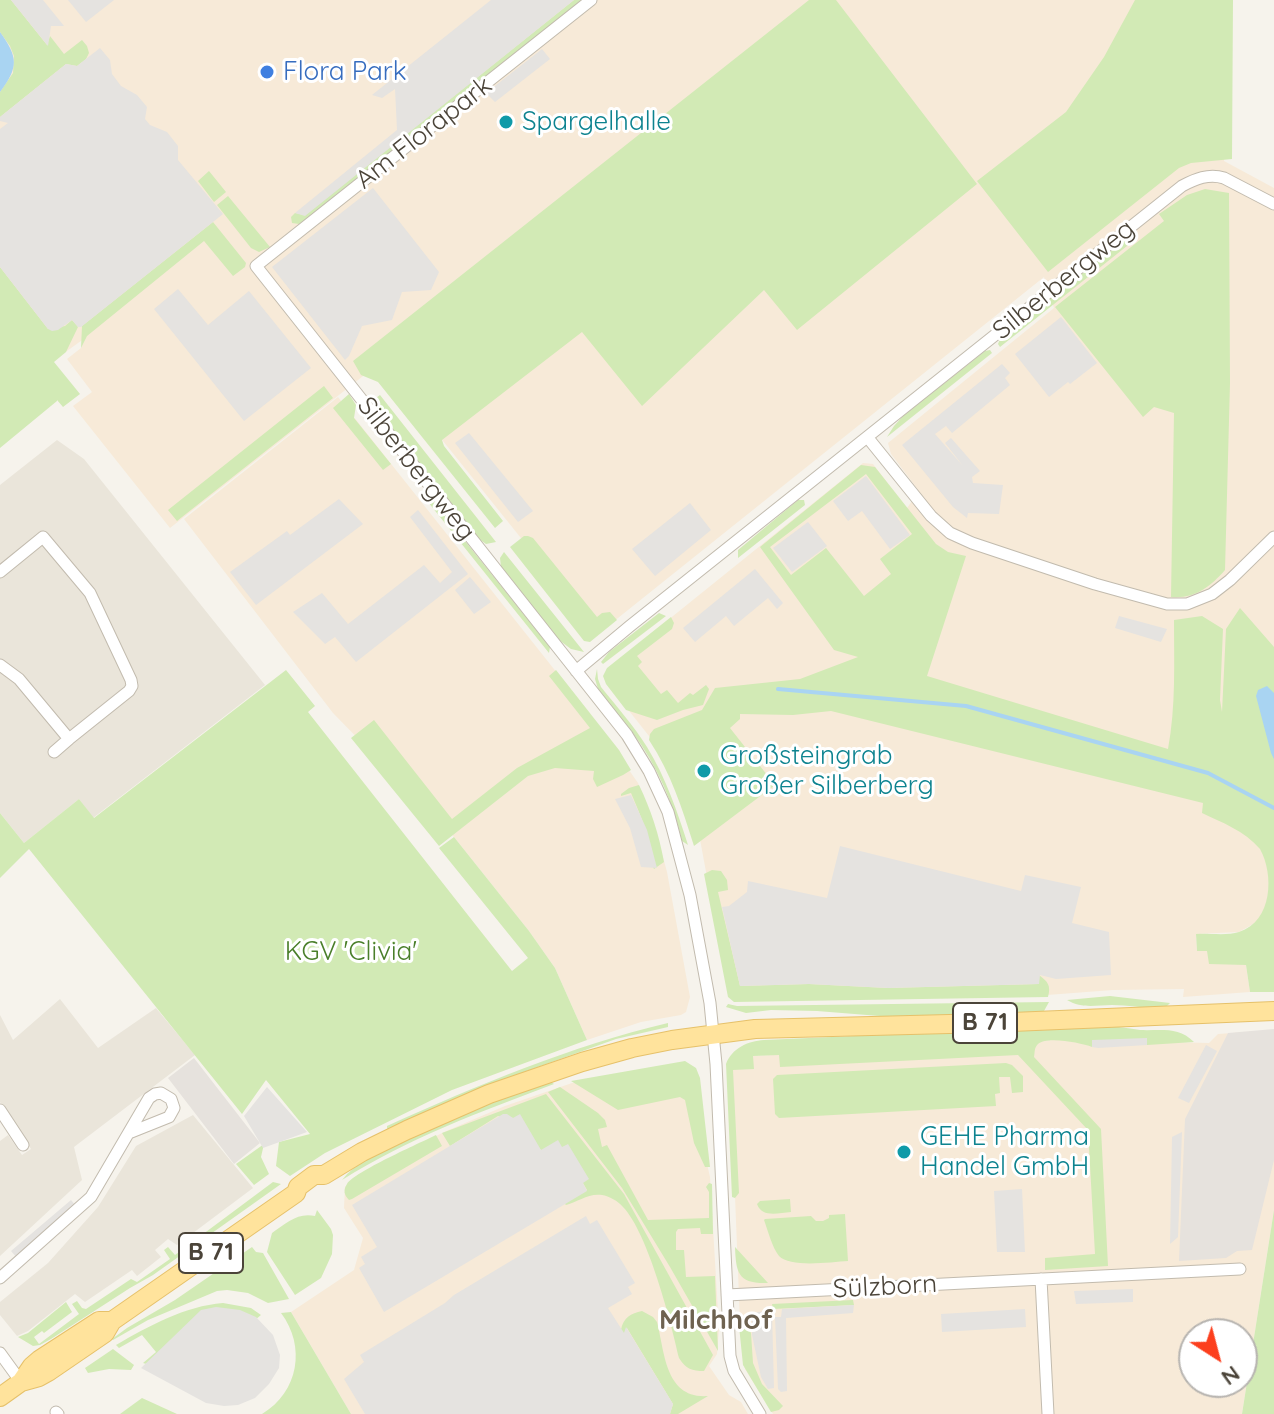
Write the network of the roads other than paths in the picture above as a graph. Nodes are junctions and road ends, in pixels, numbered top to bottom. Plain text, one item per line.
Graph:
1 (591, 0) edge
2 (1274, 204) edge
3 (256, 266) joint
4 (868, 438) junction
5 (1274, 537) edge
6 (0, 572) edge
7 (0, 665) edge
8 (576, 671) junction
9 (69, 739) junction
10 (54, 752) dead end
11 (1274, 1011) edge
12 (713, 1034) junction
13 (0, 1110) edge
14 (129, 1133) dead end
15 (23, 1145) dead end
16 (1240, 1269) dead end
17 (0, 1278) edge
18 (1041, 1279) junction
19 (727, 1295) junction
20 (0, 1353) edge
21 (21, 1382) junction
22 (0, 1397) edge
23 (760, 1414) edge
24 (1048, 1414) edge

1 - 3 street, Am Florapark
2 - 4 street, Silberbergweg
3 - 8 street, Silberbergweg
4 - 5 street
4 - 8 street, Silberbergweg
6 - 9 street
7 - 9 street
8 - 12 street, Silberbergweg
9 - 10 street
11 - 12 main road, B 71
12 - 19 street
12 - 21 main road, B 71
13 - 15 street
14 - 17 street
16 - 18 street, Sülzborn
18 - 19 street, Sülzborn
18 - 24 street
19 - 23 street
20 - 21 street
21 - 22 main road, B 71

